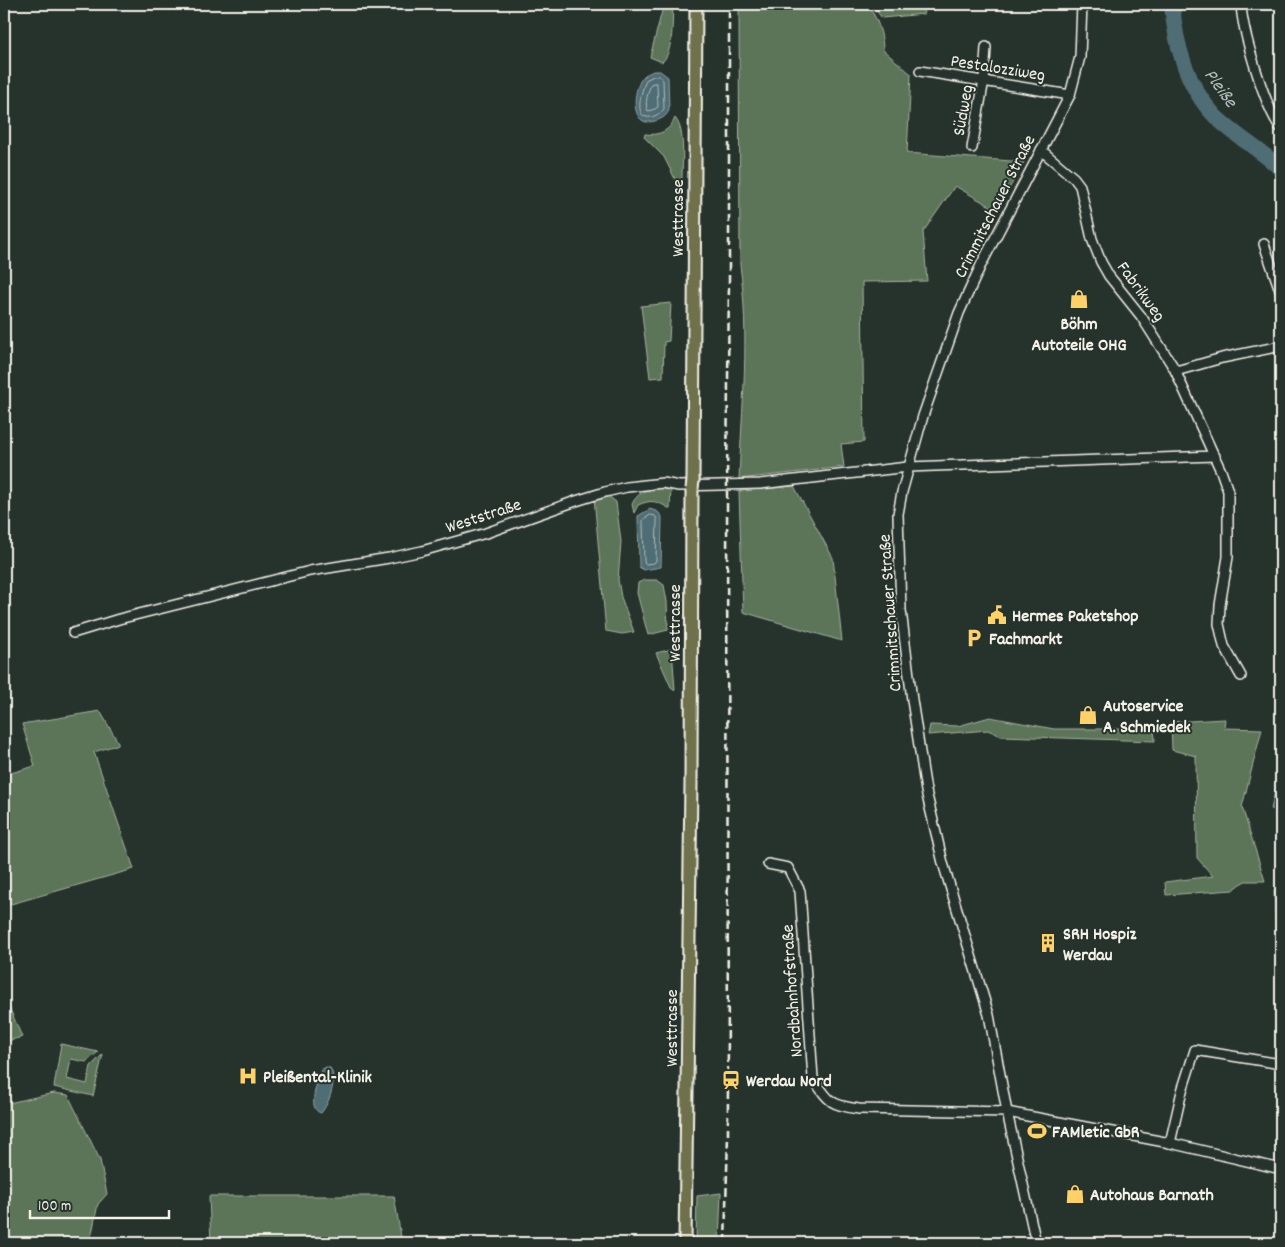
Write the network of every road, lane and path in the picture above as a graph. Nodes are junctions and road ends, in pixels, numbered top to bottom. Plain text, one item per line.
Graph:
1 (696, 4) edge
2 (1082, 4) edge
3 (1241, 4) edge
4 (986, 47) dead end
5 (920, 71) dead end
6 (984, 80) junction
7 (1070, 95) junction
8 (1281, 128) edge
9 (972, 148) dead end
10 (1041, 150) junction
11 (1264, 244) dead end
12 (1281, 293) edge
13 (1281, 346) edge
14 (1176, 371) junction
15 (1215, 456) junction
16 (908, 467) junction
17 (73, 633) dead end
18 (1241, 676) dead end
19 (768, 864) dead end
20 (1281, 1064) edge
21 (1007, 1112) junction
22 (1170, 1143) junction
23 (1281, 1169) edge
24 (685, 1243) edge
25 (1036, 1243) edge

1 - 24 main road, Westtrasse
2 - 7 street, Crimmitschauer Straße
3 - 8 street
4 - 6 street, Südweg
5 - 6 street, Pestalozziweg
6 - 7 street, Pestalozziweg
6 - 9 street, Südweg
7 - 10 street, Crimmitschauer Straße
10 - 14 street, Fabrikweg
10 - 16 street, Crimmitschauer Straße
11 - 12 street
13 - 14 street
14 - 15 street, Fabrikweg
15 - 16 street
15 - 18 street, Fabrikweg
16 - 17 street, Weststraße
16 - 21 street, Crimmitschauer Straße
19 - 21 street, Nordbahnhofstraße
20 - 22 street
21 - 22 street
21 - 25 street, Crimmitschauer Straße
22 - 23 street

